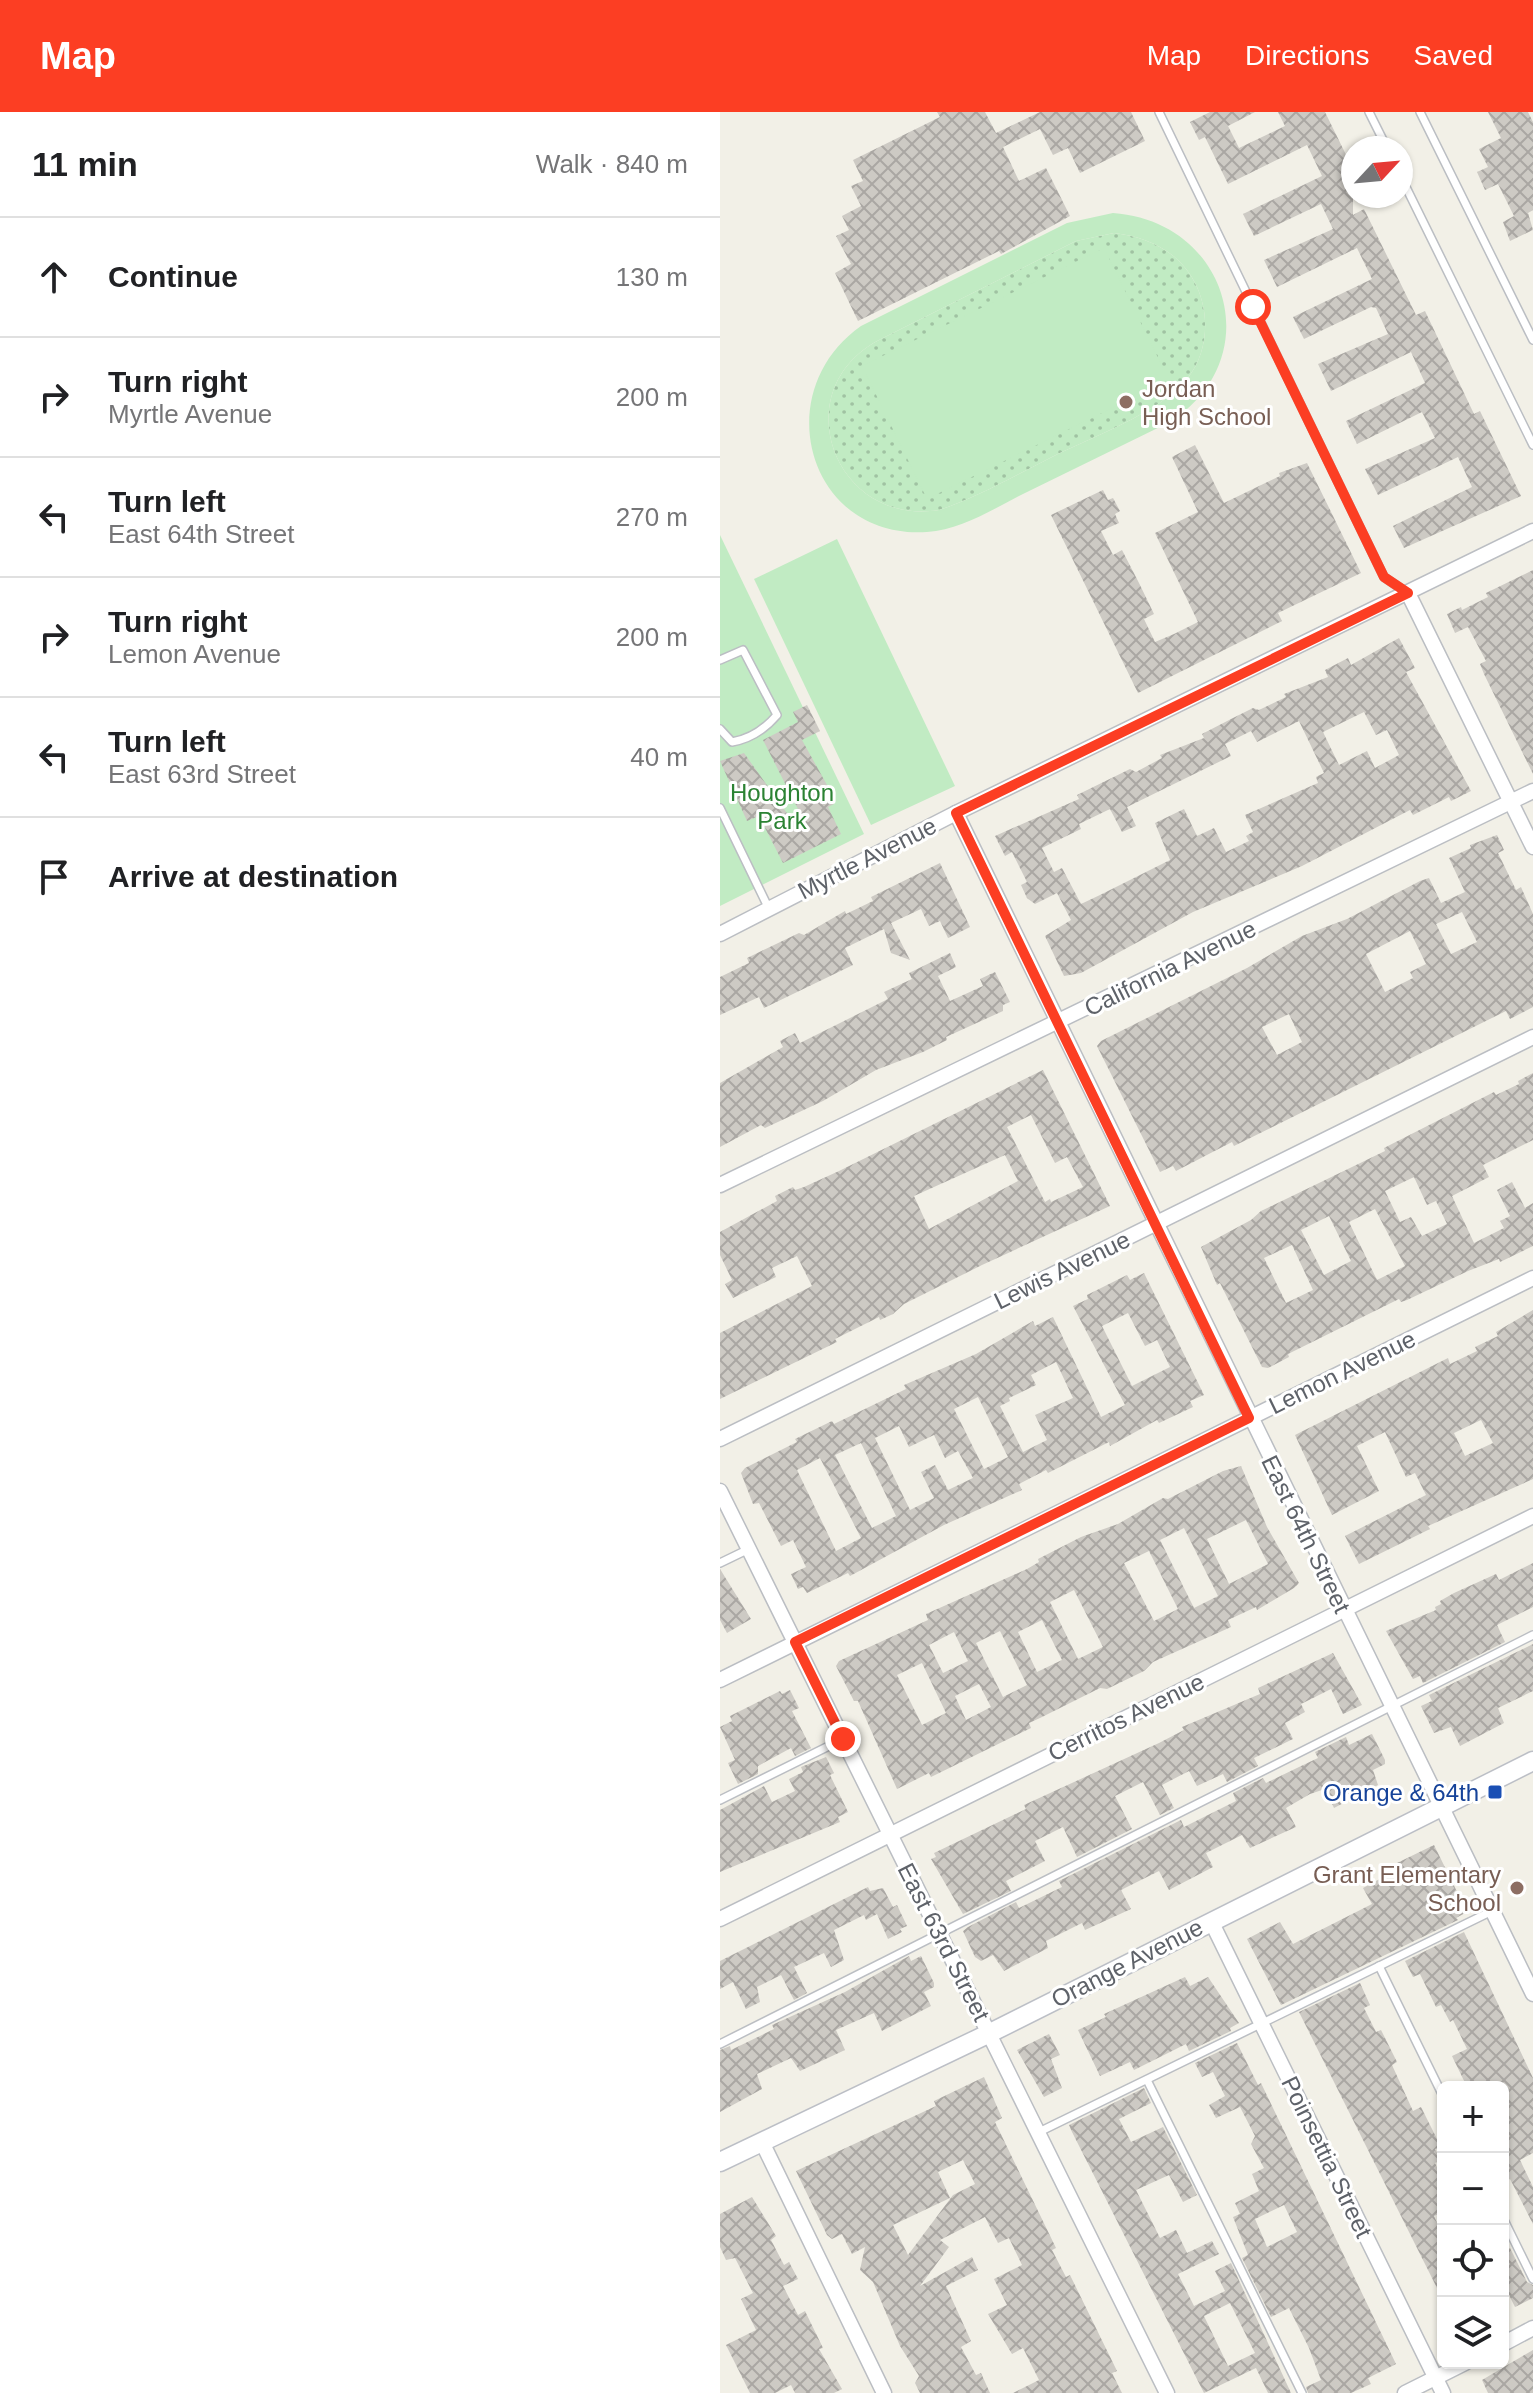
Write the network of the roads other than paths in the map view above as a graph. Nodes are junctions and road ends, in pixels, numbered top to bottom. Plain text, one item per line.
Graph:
1 (1159, 112) edge
2 (1369, 112) edge
3 (1420, 112) edge
4 (1381, 136) edge
5 (1413, 201) edge
6 (1533, 340) edge
7 (1533, 445) edge
8 (1533, 531) edge
9 (1408, 593) junction
10 (720, 660) edge
11 (720, 729) edge
12 (1533, 791) edge
13 (1511, 802) junction
14 (720, 808) edge
15 (956, 813) junction
16 (1533, 847) edge
17 (769, 909) junction
18 (721, 930) edge
19 (1057, 1023) junction
20 (1533, 1037) edge
21 (720, 1185) edge
22 (1154, 1224) junction
23 (1533, 1278) edge
24 (1249, 1418) junction
25 (720, 1439) edge
26 (720, 1491) edge
27 (1533, 1516) edge
28 (749, 1549) junction
29 (720, 1563) edge
30 (1344, 1609) junction
31 (1533, 1635) edge
32 (795, 1642) junction
33 (720, 1680) edge
34 (1392, 1707) junction
35 (843, 1739) junction
36 (1533, 1761) edge
37 (720, 1800) edge
38 (1441, 1806) junction
39 (890, 1834) junction
40 (1492, 1911) junction
41 (720, 1919) edge
42 (1211, 1921) junction
43 (939, 1933) junction
44 (1379, 1966) junction
45 (1533, 1994) edge
46 (1262, 2024) junction
47 (990, 2033) junction
48 (720, 2044) edge
49 (1147, 2080) junction
50 (1437, 2084) edge
51 (1039, 2132) junction
52 (762, 2142) junction
53 (720, 2162) edge
54 (1506, 2225) edge
55 (1533, 2279) edge
56 (1533, 2328) edge
57 (1509, 2341) edge
58 (1453, 2369) edge
59 (1436, 2378) junction
60 (884, 2393) edge
61 (1167, 2393) edge
62 (1302, 2393) edge
63 (1405, 2393) edge
64 (1443, 2393) edge

1 - 9 lane
2 - 4 lane
3 - 6 lane
5 - 7 lane
8 - 9 street, Myrtle Avenue
9 - 13 street
9 - 15 street, Myrtle Avenue
10 - 11 lane
12 - 13 street, California Avenue
13 - 16 street
13 - 19 street, California Avenue
14 - 17 lane
15 - 17 street, Myrtle Avenue
15 - 19 street, East 64th Street
17 - 18 street, Myrtle Avenue
19 - 21 street, California Avenue
19 - 22 street, East 64th Street
20 - 22 street, Lewis Avenue
22 - 24 street, East 64th Street
22 - 25 street, Lewis Avenue
23 - 24 street, Lemon Avenue
24 - 30 street, East 64th Street
24 - 32 street, Lemon Avenue
26 - 28 street, East 63rd Street
27 - 30 street, Cerritos Avenue
28 - 29 lane
28 - 32 street, East 63rd Street
30 - 34 street, East 64th Street
30 - 39 street, Cerritos Avenue
31 - 34 lane
32 - 33 street, Lemon Avenue
32 - 35 street, East 63rd Street
34 - 38 street, East 64th Street
34 - 43 lane
35 - 37 lane
35 - 39 street, East 63rd Street
36 - 38 street, Orange Avenue
38 - 40 street, East 64th Street
38 - 42 street, Orange Avenue
39 - 41 street, Cerritos Avenue
39 - 43 street, East 63rd Street
40 - 44 lane
40 - 45 street, East 64th Street
42 - 46 street, Poinsettia Street
42 - 47 street, Orange Avenue
43 - 47 street, East 63rd Street
43 - 48 lane
44 - 46 lane
44 - 50 lane
46 - 49 lane
46 - 59 street, Poinsettia Street
47 - 51 street, East 63rd Street
47 - 52 street, Orange Avenue
49 - 51 lane
49 - 62 lane
51 - 61 street, East 63rd Street
52 - 53 street, Orange Avenue
52 - 60 street
54 - 55 lane
56 - 57 street
58 - 59 street
59 - 63 street
59 - 64 street, Poinsettia Street

